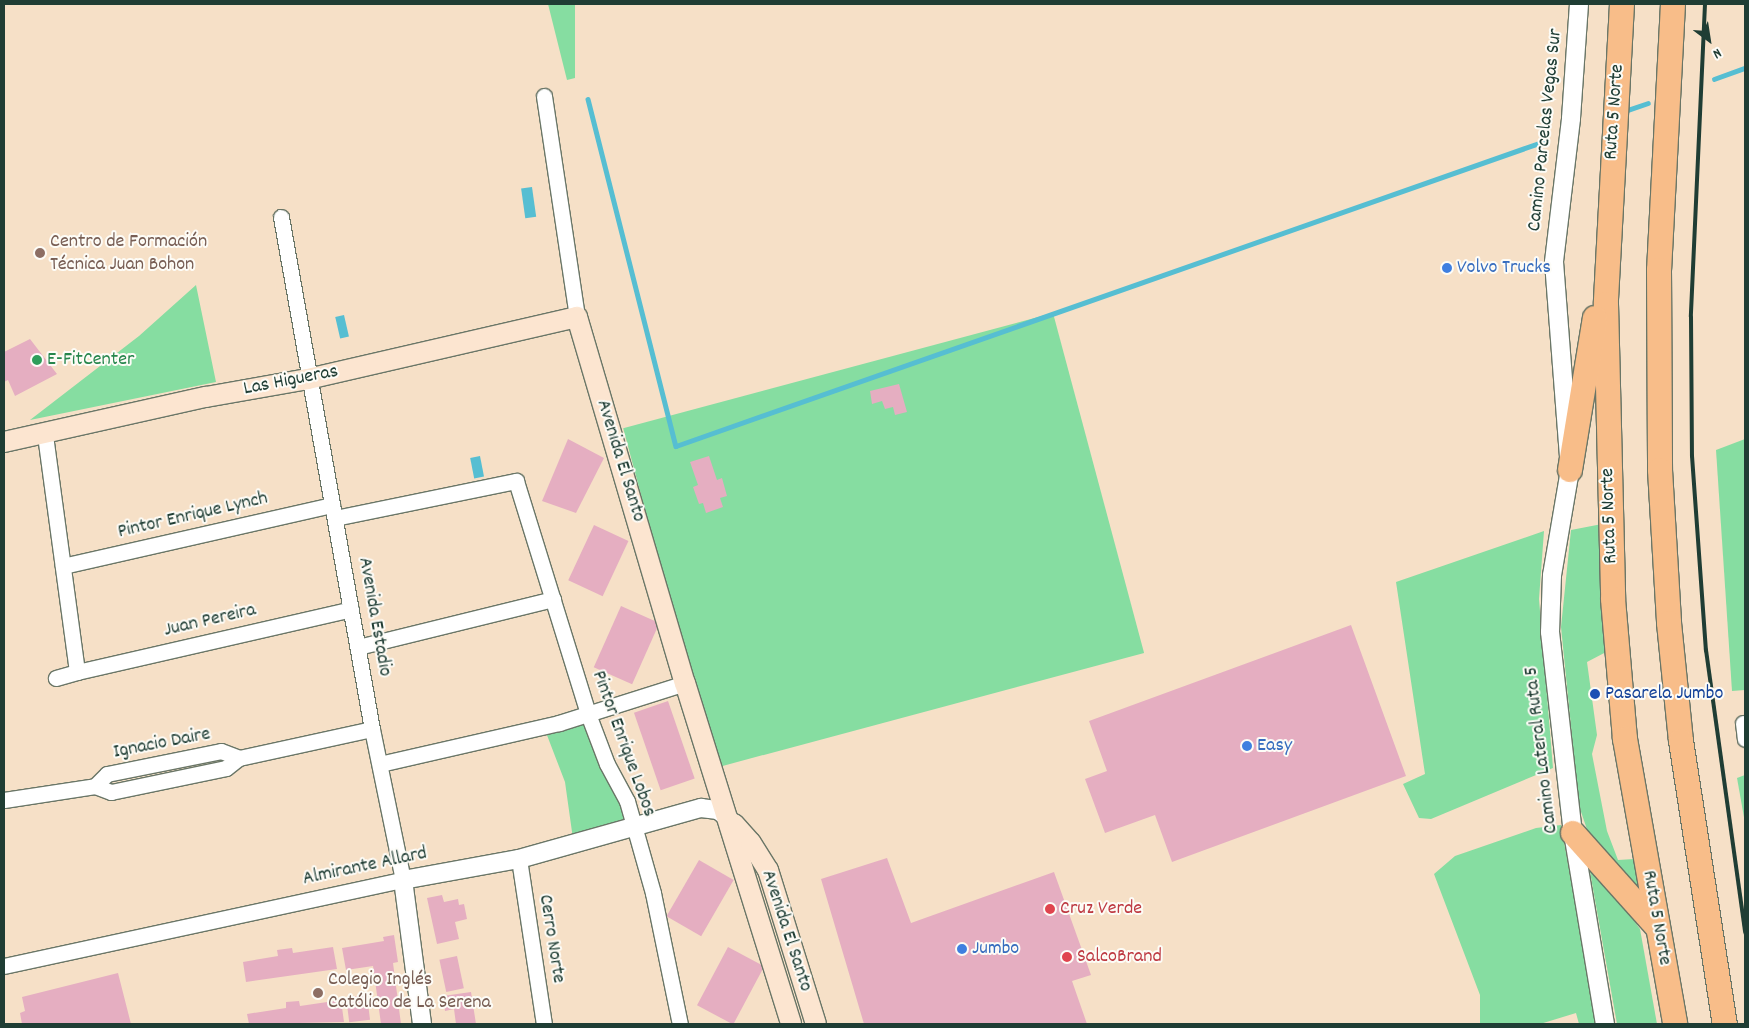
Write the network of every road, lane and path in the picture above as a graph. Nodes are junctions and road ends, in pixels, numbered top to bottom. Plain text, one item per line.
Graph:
1 (1579, 4) edge
2 (1622, 4) edge
3 (1673, 4) edge
4 (544, 96) dead end
5 (281, 217) dead end
6 (1607, 252) junction
7 (577, 317) junction
8 (308, 379) junction
9 (45, 435) junction
10 (4, 442) edge
11 (1570, 470) junction
12 (516, 481) joint
13 (334, 511) junction
14 (62, 566) junction
15 (553, 599) junction
16 (351, 609) junction
17 (358, 647) junction
18 (77, 672) junction
19 (56, 678) dead end
20 (684, 683) junction
21 (588, 714) junction
22 (1744, 723) dead end
23 (372, 729) junction
24 (1745, 739) edge
25 (380, 764) junction
26 (4, 800) edge
27 (729, 819) junction
28 (633, 828) junction
29 (1573, 833) junction
30 (519, 860) junction
31 (403, 880) junction
32 (1657, 928) junction
33 (4, 966) edge
34 (422, 1024) edge
35 (544, 1024) edge
36 (680, 1024) edge
37 (791, 1024) edge
38 (816, 1024) edge
39 (1605, 1024) edge
40 (1675, 1024) edge
41 (1725, 1024) edge

1 - 11 street, Camino Parcelas Vegas Sur
2 - 6 highway, Ruta 5 Norte
3 - 41 highway
4 - 7 street, Avenida El Santo
5 - 8 street, Avenida Estadio
6 - 11 highway
6 - 32 highway, Ruta 5 Norte
7 - 8 main road, Las Higueras
7 - 20 main road, Avenida El Santo
8 - 9 main road, Las Higueras
8 - 13 street, Avenida Estadio
9 - 10 main road, Las Higueras
9 - 14 street
11 - 29 street, Camino Lateral Ruta 5
12 - 13 street, Pintor Enrique Lynch
12 - 15 street, Pintor Enrique Lobos
13 - 14 street, Pintor Enrique Lynch
13 - 16 street, Avenida Estadio
14 - 18 street
15 - 17 street
15 - 21 street, Pintor Enrique Lobos
16 - 17 street, Avenida Estadio
16 - 18 street, Juan Pereira
17 - 23 street, Avenida Estadio
18 - 19 street, Juan Pereira
20 - 21 street
20 - 27 main road, Avenida El Santo
21 - 25 street
21 - 28 street, Pintor Enrique Lobos
22 - 24 street
23 - 25 street, Avenida Estadio
23 - 26 street, Ignacio Daire
25 - 31 street, Avenida Estadio
27 - 28 street, Almirante Allard
27 - 37 main road, Avenida El Santo
27 - 38 main road, Avenida El Santo
28 - 30 street, Almirante Allard
28 - 36 street, Pintor Enrique Lobos
29 - 32 highway
29 - 39 street, Camino Lateral Ruta 5
30 - 31 street, Almirante Allard
30 - 35 street, Cerro Norte
31 - 33 street, Almirante Allard
31 - 34 street, Avenida Estadio
32 - 40 highway, Ruta 5 Norte

